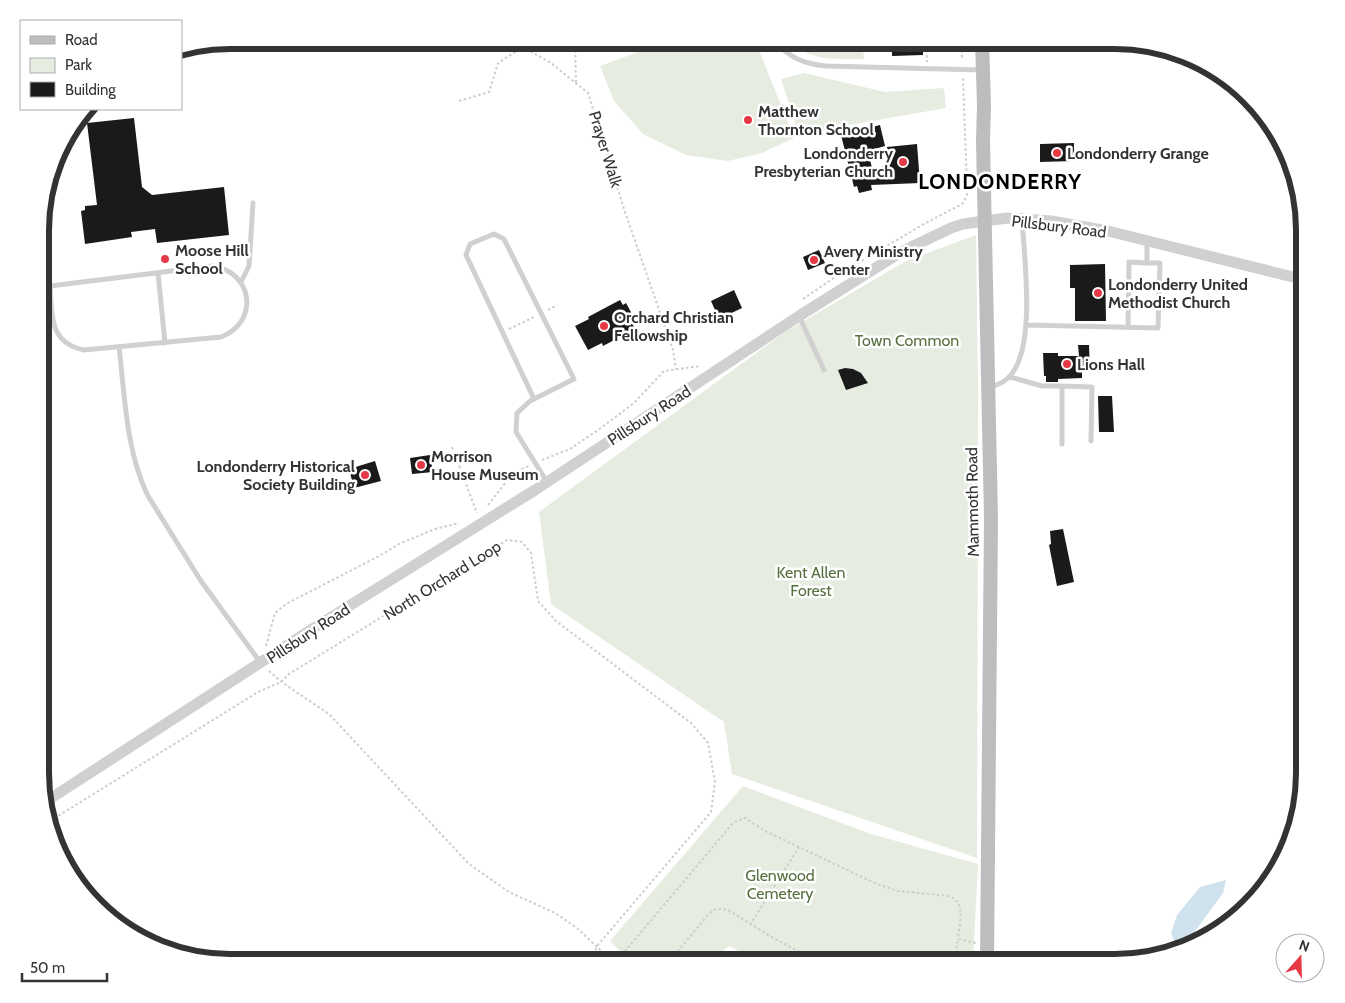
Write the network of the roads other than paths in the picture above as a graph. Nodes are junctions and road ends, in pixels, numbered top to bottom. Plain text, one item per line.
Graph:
1 (783, 49) edge
2 (982, 49) edge
3 (983, 70) junction
4 (253, 203) dead end
5 (1022, 218) junction
6 (985, 220) junction
7 (1147, 241) junction
8 (1147, 263) junction
9 (158, 273) junction
10 (49, 278) edge
11 (1296, 278) edge
12 (241, 282) junction
13 (50, 286) junction
14 (799, 316) junction
15 (1027, 325) junction
16 (1128, 328) junction
17 (165, 343) junction
18 (119, 348) junction
19 (824, 370) dead end
20 (1010, 377) junction
21 (1062, 386) junction
22 (988, 388) junction
23 (534, 399) junction
24 (1091, 441) dead end
25 (1062, 444) dead end
26 (547, 482) junction
27 (260, 663) junction
28 (50, 799) edge
29 (988, 954) edge

1 - 3 lane
2 - 3 main road, Mammoth Road
3 - 6 main road, Mammoth Road
4 - 12 lane
5 - 6 street, Pillsbury Road
5 - 7 street, Pillsbury Road
5 - 15 lane
6 - 14 street, Pillsbury Road
6 - 22 main road, Mammoth Road
7 - 8 lane
7 - 11 street, Pillsbury Road
8 - 16 lane
8 - 16 lane
9 - 12 lane
9 - 13 lane
9 - 17 lane
10 - 13 lane
12 - 17 lane
13 - 18 lane
14 - 19 lane
14 - 26 street, Pillsbury Road
15 - 16 lane
15 - 20 lane
17 - 18 lane
18 - 27 lane
20 - 21 lane
20 - 22 lane
21 - 24 lane
21 - 25 lane
22 - 29 main road, Mammoth Road
23 - 23 lane
23 - 26 lane
26 - 27 street, Pillsbury Road
27 - 28 street, Pillsbury Road

